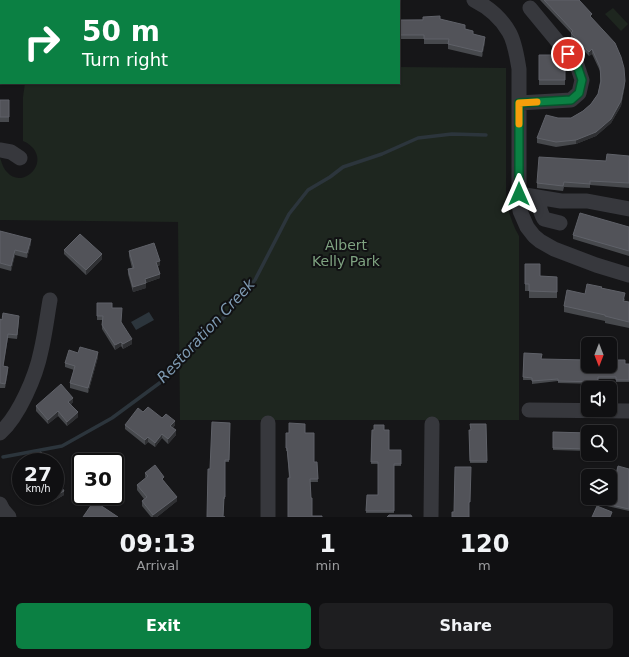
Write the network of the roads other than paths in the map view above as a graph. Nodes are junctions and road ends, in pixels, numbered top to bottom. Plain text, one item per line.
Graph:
1 (474, 0) edge
2 (530, 8) dead end
3 (519, 103) junction
4 (0, 150) edge
5 (20, 158) dead end
6 (519, 194) junction
7 (542, 198) junction
8 (629, 209) edge
9 (560, 223) dead end
10 (629, 274) edge
11 (50, 300) dead end
12 (529, 410) dead end
13 (629, 411) edge
14 (268, 423) dead end
15 (432, 424) dead end
16 (0, 432) edge
17 (0, 504) edge
18 (9, 517) edge
19 (268, 517) edge
20 (431, 517) edge

1 - 3 street
2 - 3 street
3 - 6 street
4 - 5 street
6 - 7 street
6 - 10 street
7 - 8 street
7 - 9 street
11 - 16 street
12 - 13 street
14 - 19 street
15 - 20 street
17 - 18 street

